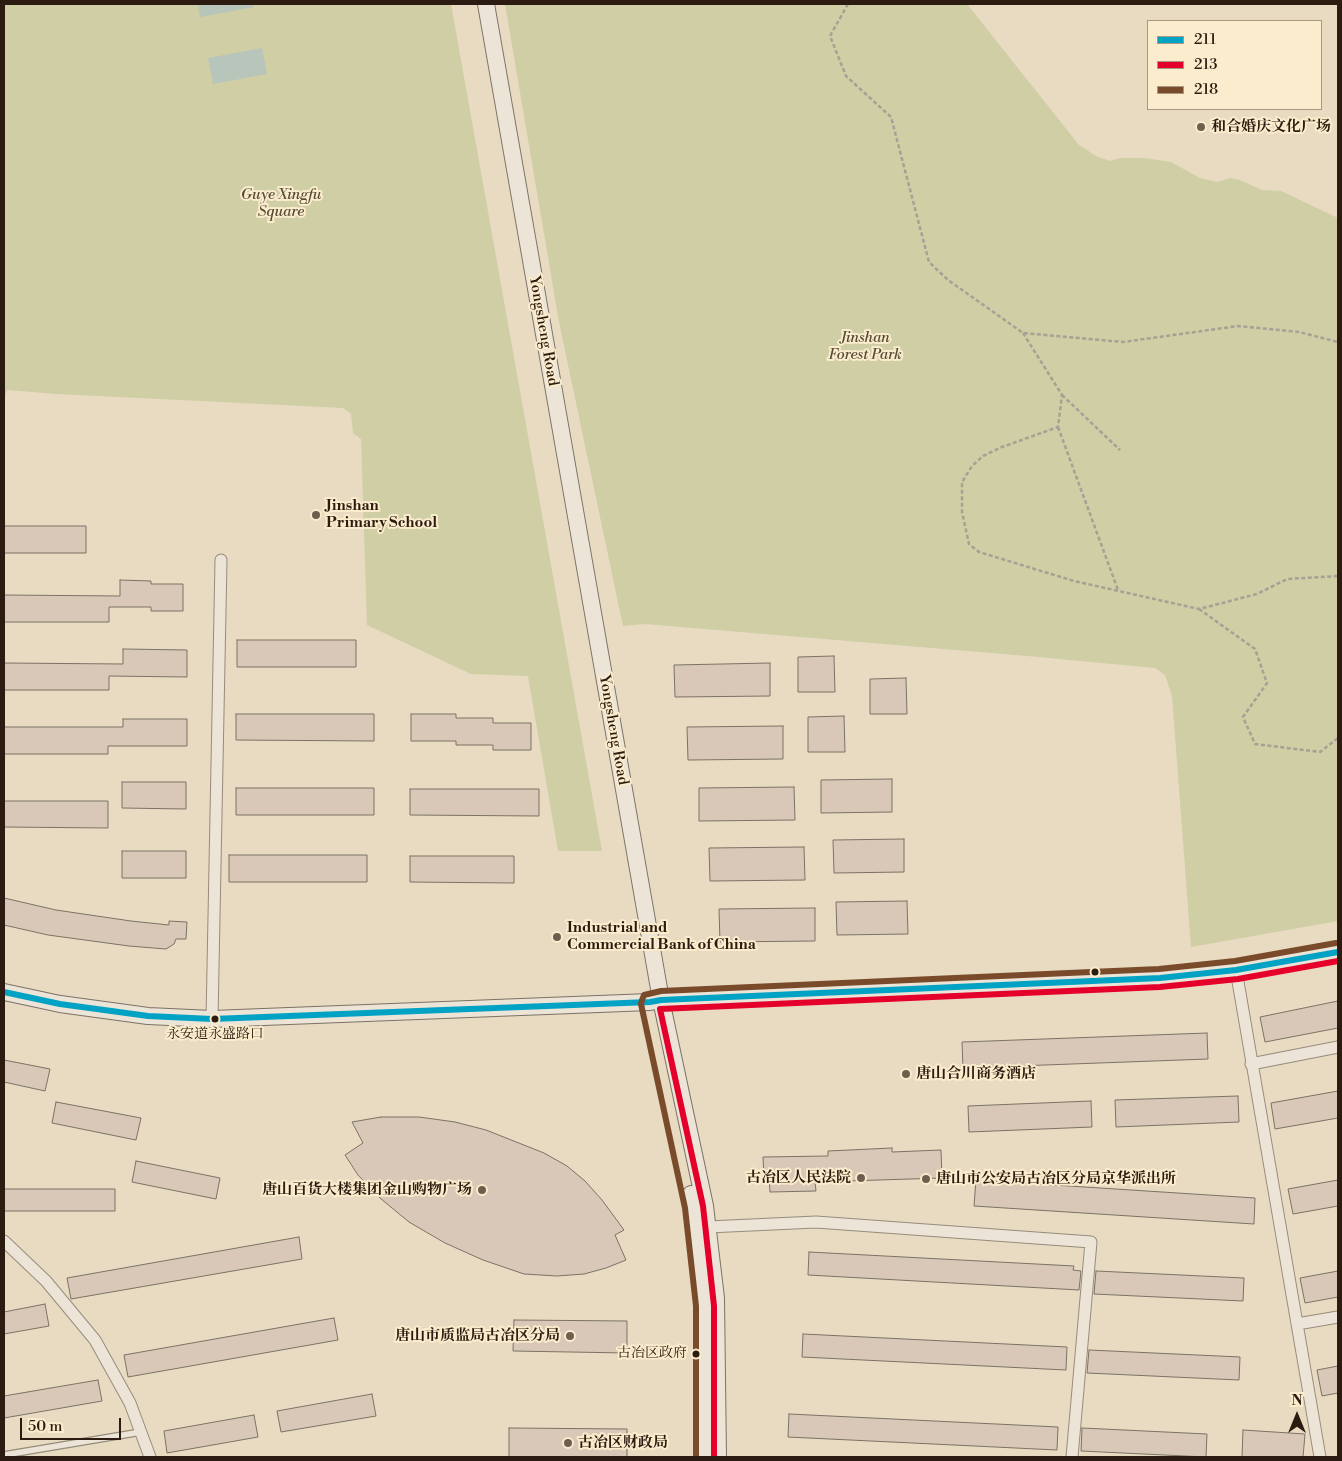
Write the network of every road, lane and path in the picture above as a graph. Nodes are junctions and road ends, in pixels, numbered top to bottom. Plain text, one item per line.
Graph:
1 (474, 4) edge
2 (486, 4) edge
3 (848, 4) edge
4 (1023, 333) junction
5 (1338, 342) edge
6 (1062, 395) junction
7 (1058, 427) junction
8 (1120, 450) dead end
9 (221, 560) dead end
10 (1338, 576) edge
11 (1118, 591) junction
12 (1199, 609) junction
13 (1338, 738) edge
14 (1338, 952) edge
15 (1236, 970) junction
16 (4, 992) edge
17 (655, 1001) junction
18 (212, 1019) junction
19 (1338, 1047) edge
20 (1251, 1064) junction
21 (708, 1227) junction
22 (4, 1241) edge
23 (1338, 1316) edge
24 (1296, 1324) junction
25 (141, 1432) junction
26 (4, 1456) edge
27 (150, 1457) edge
28 (705, 1457) edge
29 (718, 1457) edge
30 (1072, 1457) edge
31 (1320, 1457) edge

1 - 17 main road, Yongsheng Road
2 - 17 main road, Yongsheng Road
3 - 4 path
4 - 5 path
4 - 6 path
6 - 7 path
6 - 8 path
7 - 11 path
7 - 11 path
9 - 18 street
10 - 12 path
11 - 12 path
12 - 13 path
14 - 15 main road
15 - 17 main road
15 - 20 street
16 - 18 main road
17 - 18 main road
17 - 21 main road, Yongsheng Road
17 - 28 main road, Yongsheng Road
19 - 20 street
20 - 24 street
21 - 29 main road, Yongsheng Road
21 - 30 street
22 - 25 street
23 - 24 street
24 - 31 street
25 - 26 lane
25 - 27 street

